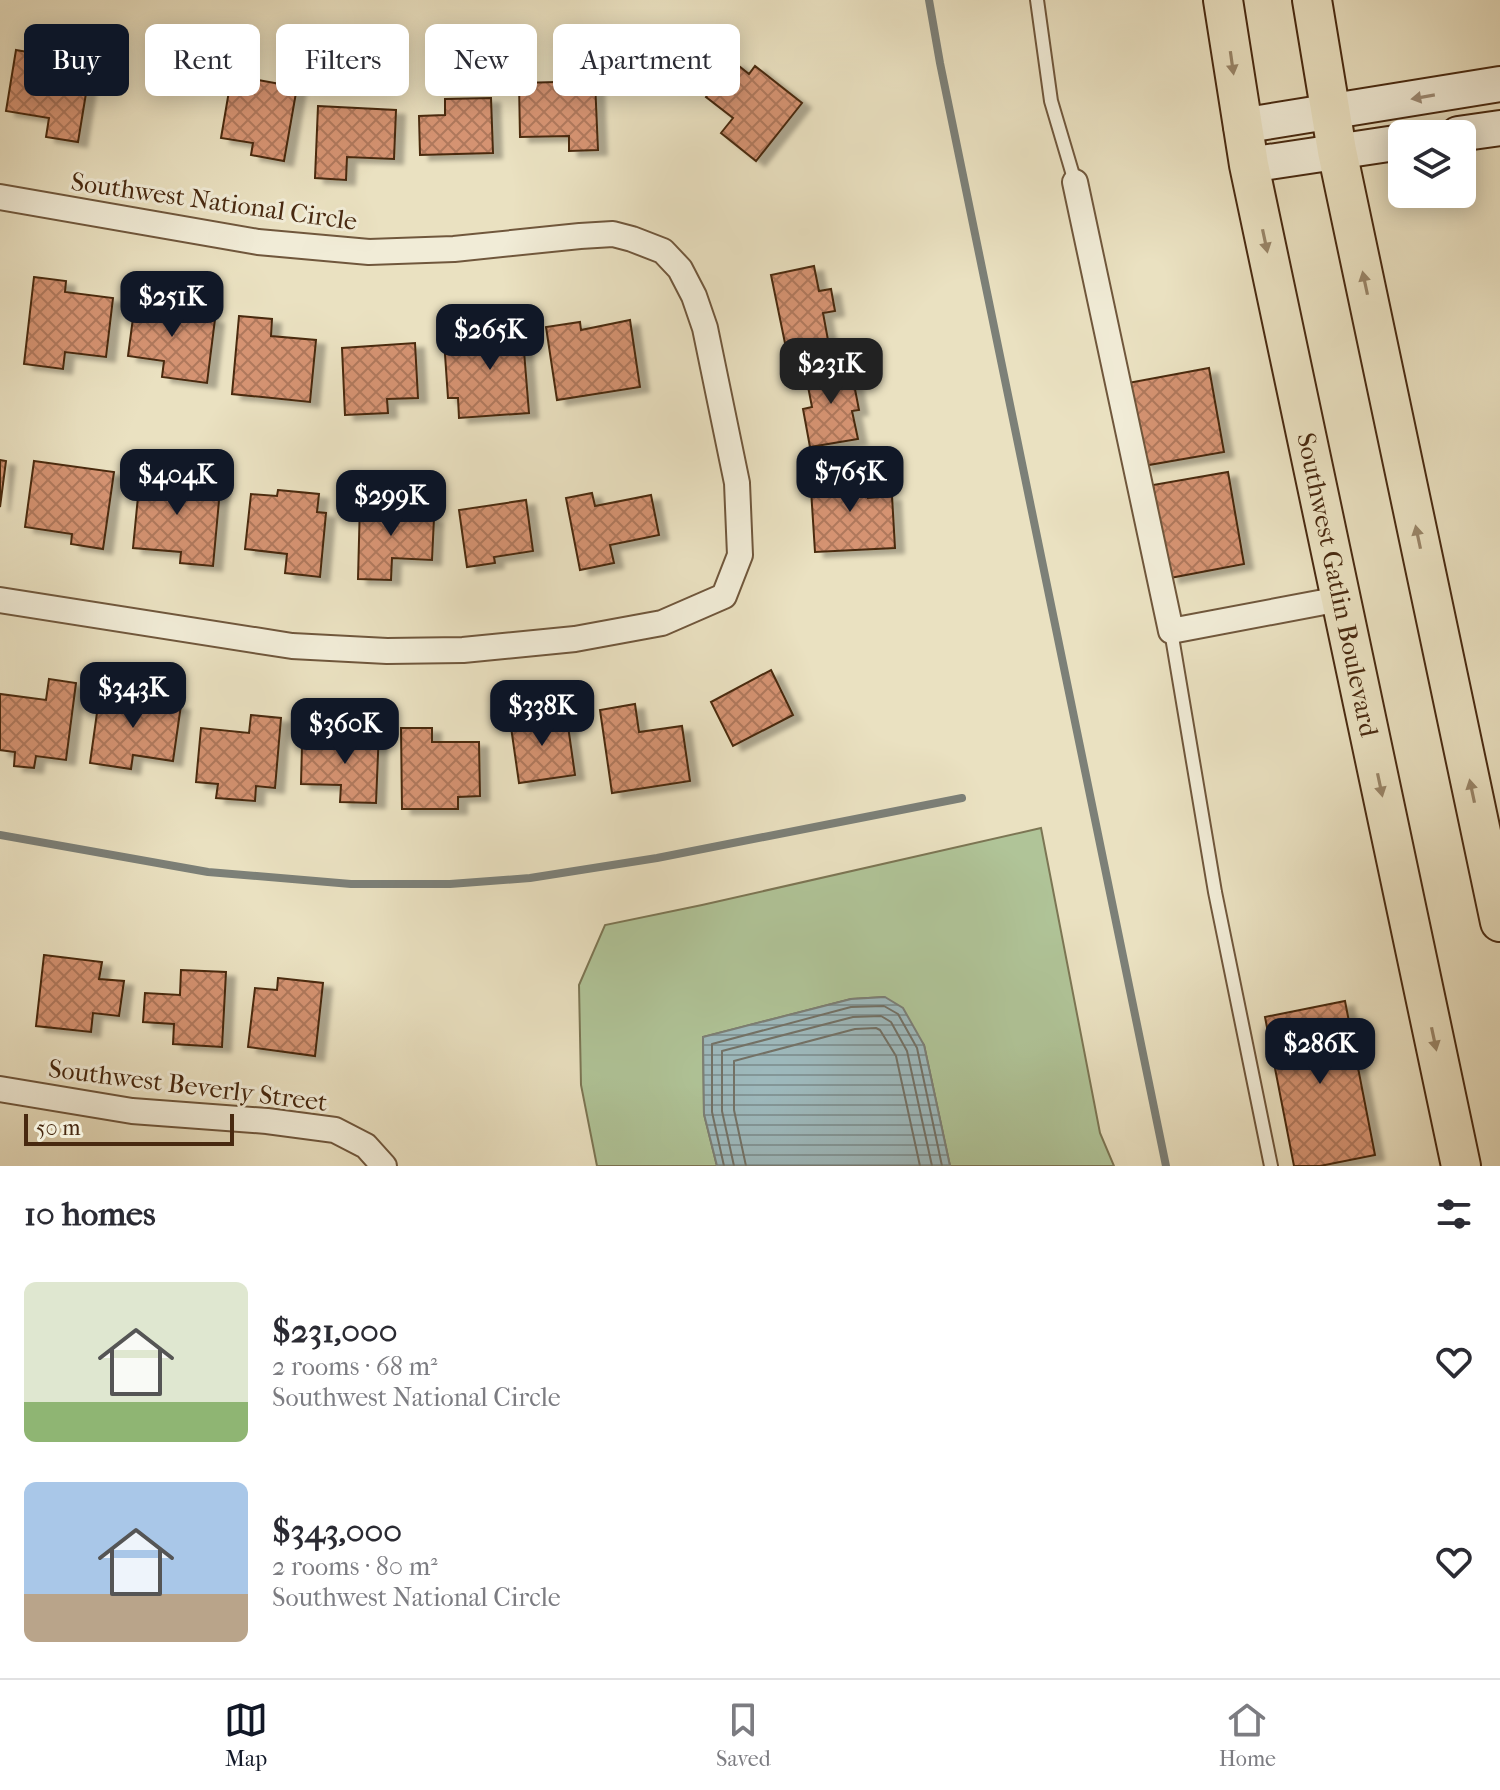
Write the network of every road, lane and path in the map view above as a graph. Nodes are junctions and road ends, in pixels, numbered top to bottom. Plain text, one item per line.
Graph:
1 (1037, 0) edge
2 (1223, 0) edge
3 (1312, 0) edge
4 (1500, 84) edge
5 (1330, 112) junction
6 (1241, 126) junction
7 (1500, 128) edge
8 (1476, 131) edge
9 (1388, 144) edge
10 (1337, 151) junction
11 (1249, 165) junction
12 (1075, 182) joint
13 (0, 197) edge
14 (1340, 599) junction
15 (0, 600) edge
16 (1171, 631) junction
17 (1492, 852) edge
18 (1500, 922) edge
19 (0, 1089) edge
20 (384, 1166) edge
21 (1271, 1166) edge
22 (1461, 1166) edge

1 - 12 lane
2 -> 6 main road, Southwest Gatlin Boulevard
3 - 5 main road
4 -> 5 street
5 - 6 street
5 - 10 main road
6 - 11 main road, Southwest Gatlin Boulevard
7 - 8 street
9 - 10 street
10 - 11 street
17 -> 10 main road
11 -> 14 main road, Southwest Gatlin Boulevard
12 - 16 street
13 - 15 street, Southwest National Circle
14 - 16 street
14 -> 22 main road, Southwest Gatlin Boulevard
16 - 21 lane
17 - 18 main road
19 - 20 street, Southwest Beverly Street

